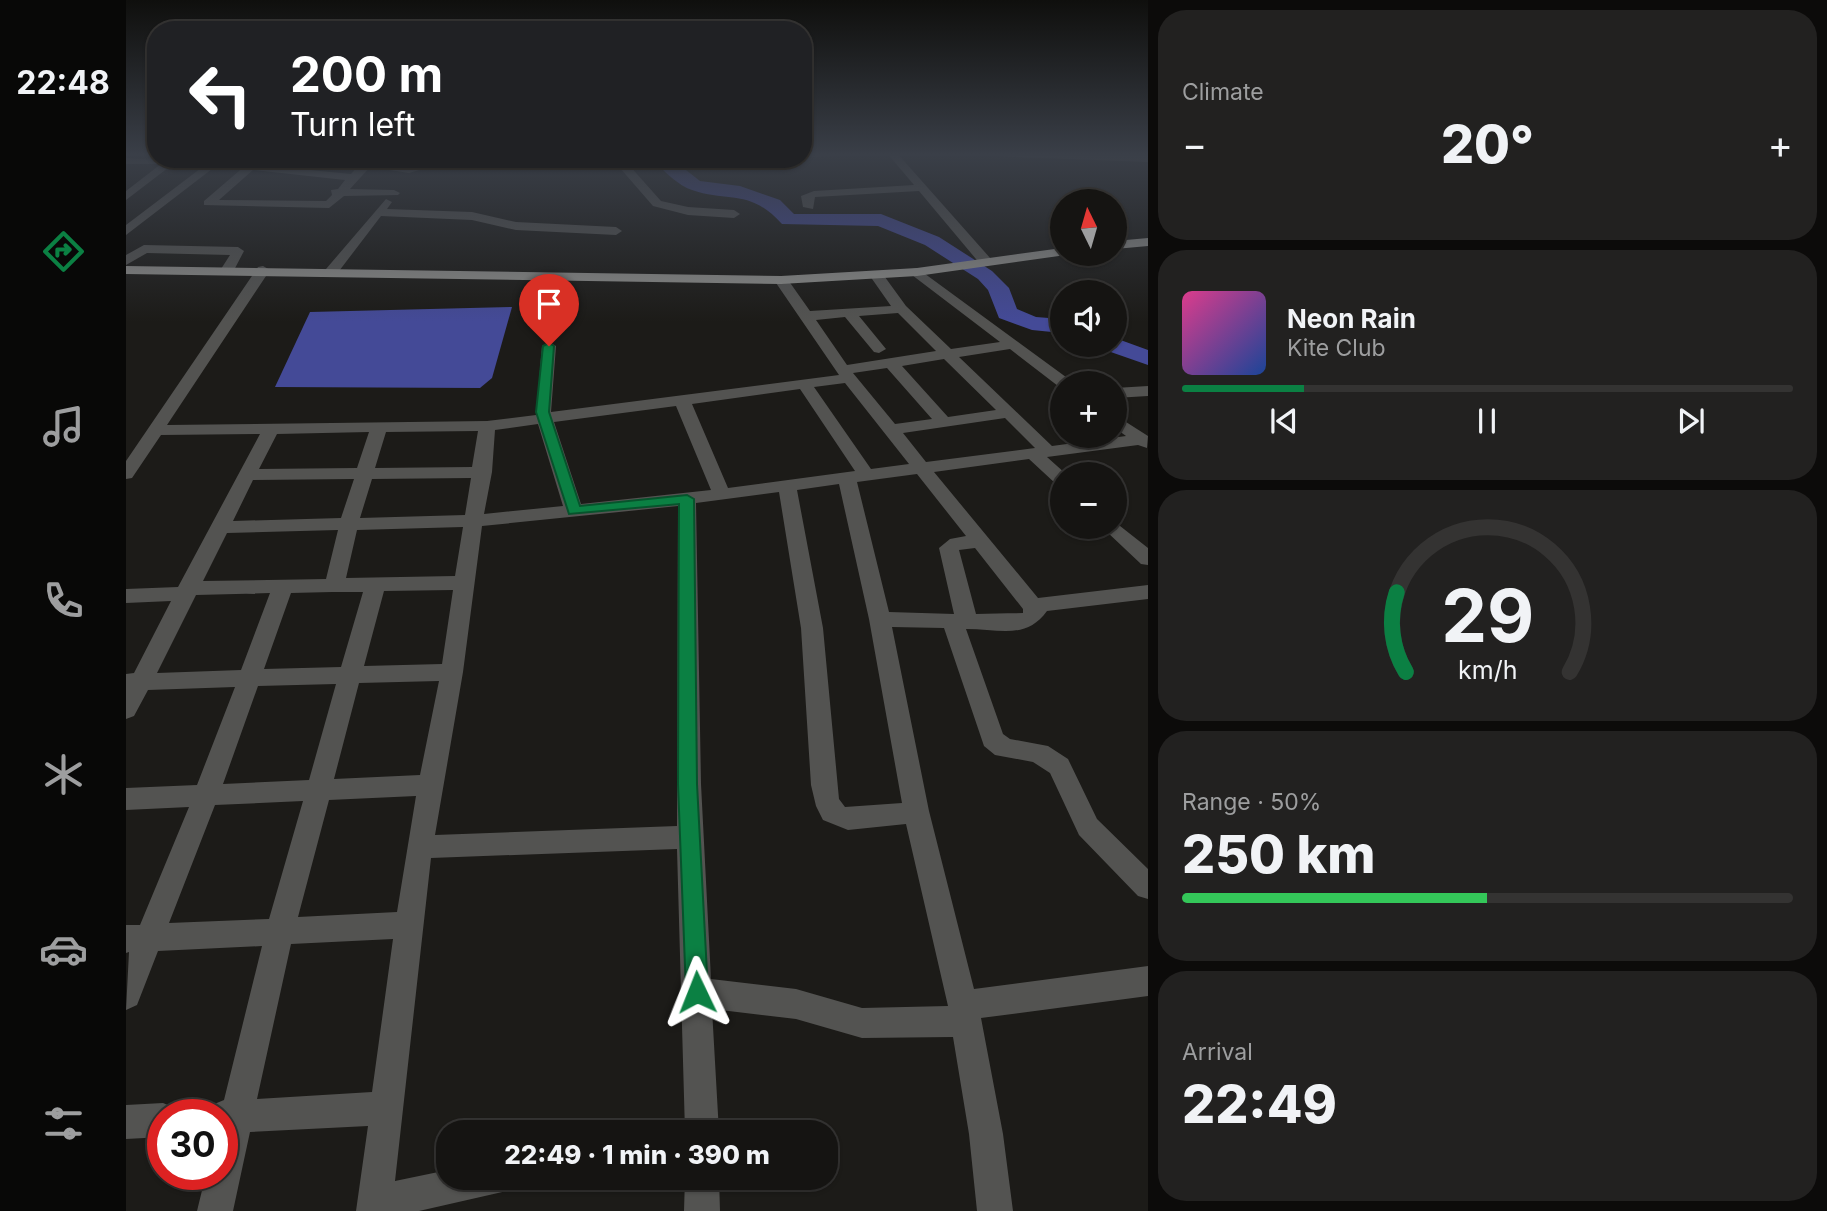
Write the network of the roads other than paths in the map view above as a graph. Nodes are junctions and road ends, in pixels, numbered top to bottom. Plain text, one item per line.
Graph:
1 (155, 210) edge
2 (380, 210) edge
3 (681, 210) edge
4 (937, 210) edge
5 (378, 212) junction
6 (126, 214) edge
7 (149, 214) junction
8 (734, 214) dead end
9 (126, 231) edge
10 (616, 231) dead end
11 (1148, 242) edge
12 (1127, 244) edge
13 (1050, 254) edge
14 (126, 261) edge
15 (981, 263) junction
16 (228, 269) junction
17 (126, 270) edge
18 (263, 270) junction
19 (331, 272) junction
20 (917, 272) junction
21 (877, 276) junction
22 (781, 279) junction
23 (901, 309) junction
24 (849, 313) junction
25 (806, 316) junction
26 (1010, 345) junction
27 (549, 346) dead end
28 (879, 349) dead end
29 (949, 354) junction
30 (891, 363) junction
31 (1050, 373) edge
32 (846, 374) junction
33 (804, 384) junction
34 (1148, 391) edge
35 (1127, 392) edge
36 (682, 400) junction
37 (1008, 413) junction
38 (547, 421) junction
39 (944, 423) junction
40 (487, 426) junction
41 (271, 428) junction
42 (379, 429) junction
43 (1127, 429) edge
44 (155, 430) junction
45 (891, 430) junction
46 (1145, 442) edge
47 (1040, 452) junction
48 (1050, 465) edge
49 (921, 467) junction
50 (483, 472) junction
51 (126, 474) edge
52 (365, 474) junction
53 (245, 475) junction
54 (857, 477) junction
55 (787, 485) junction
56 (721, 493) junction
57 (687, 499) junction
58 (574, 510) junction
59 (475, 521) junction
60 (348, 526) junction
61 (219, 527) junction
62 (1126, 539) edge
63 (979, 542) junction
64 (1148, 559) edge
65 (465, 583) junction
66 (375, 585) junction
67 (334, 586) junction
68 (283, 587) junction
69 (187, 591) junction
70 (1148, 592) edge
71 (126, 596) edge
72 (1034, 608) junction
73 (880, 619) junction
74 (960, 621) junction
75 (452, 672) junction
76 (351, 675) junction
77 (250, 678) junction
78 (133, 682) edge
79 (126, 710) edge
80 (430, 785) junction
81 (318, 790) junction
82 (206, 796) junction
83 (126, 799) edge
84 (916, 811) junction
85 (690, 837) junction
86 (419, 847) junction
87 (1148, 887) edge
88 (411, 925) junction
89 (280, 931) junction
90 (136, 938) edge
91 (1148, 981) edge
92 (697, 992) junction
93 (126, 995) edge
94 (964, 1013) junction
95 (234, 1099) edge
96 (387, 1108) junction
97 (238, 1116) edge
98 (702, 1120) edge
99 (147, 1121) edge
100 (126, 1122) edge
101 (218, 1190) edge
102 (445, 1190) edge
103 (702, 1190) edge
104 (374, 1206) edge
105 (215, 1211) edge
106 (702, 1211) edge
107 (995, 1211) edge

1 - 7 street
2 - 5 street
3 - 8 street
4 - 15 street
5 - 10 street
5 - 19 street
6 - 7 street
7 - 9 street
11 - 12 main road
13 - 15 main road
14 - 16 street
15 - 20 main road
16 - 17 main road
16 - 18 main road
18 - 19 main road
18 - 44 street
19 - 22 main road
20 - 21 main road
20 - 26 street
21 - 22 main road
21 - 23 street
22 - 25 street
23 - 24 street
23 - 29 street
24 - 25 street
24 - 28 street
25 - 32 street
26 - 29 street
26 - 31 street
27 - 38 street
29 - 30 street
29 - 37 street
30 - 32 street
30 - 39 street
32 - 33 street
32 - 45 street
33 - 36 street
33 - 54 street
34 - 35 street
36 - 38 street
36 - 56 street
37 - 39 street
37 - 47 street
38 - 40 street
38 - 58 street
39 - 45 street
40 - 42 street
40 - 50 street
41 - 42 street
41 - 44 street
41 - 53 street
42 - 52 street
43 - 46 street
44 - 51 street
45 - 49 street
46 - 47 street
47 - 48 street
47 - 49 street
49 - 54 street
49 - 63 street
50 - 52 street
50 - 59 street
52 - 53 street
52 - 60 street
53 - 61 street
54 - 55 street
54 - 73 street
55 - 56 street
55 - 84 street
56 - 57 street
57 - 58 street
57 - 85 street
58 - 59 street
59 - 60 street
59 - 65 street
60 - 61 street
60 - 67 street
61 - 69 street
62 - 64 street
63 - 72 street
63 - 74 street
65 - 66 street
65 - 75 street
66 - 67 street
66 - 76 street
67 - 68 street
68 - 69 street
68 - 77 street
69 - 71 street
69 - 78 street
70 - 72 street
72 - 74 street
73 - 74 street
73 - 84 street
74 - 87 street
75 - 76 street
75 - 80 street
76 - 77 street
76 - 81 street
77 - 78 street
77 - 82 street
78 - 79 street
80 - 81 street
80 - 86 street
81 - 82 street
81 - 89 street
82 - 83 street
82 - 90 street
84 - 94 street
85 - 86 street
85 - 92 street
86 - 88 street
88 - 89 street
88 - 96 street
89 - 90 street
89 - 95 street
90 - 93 street
91 - 94 street
92 - 94 street
92 - 98 street
94 - 107 street
96 - 97 street
96 - 104 street
99 - 100 street
101 - 105 street
102 - 104 street
103 - 106 street

